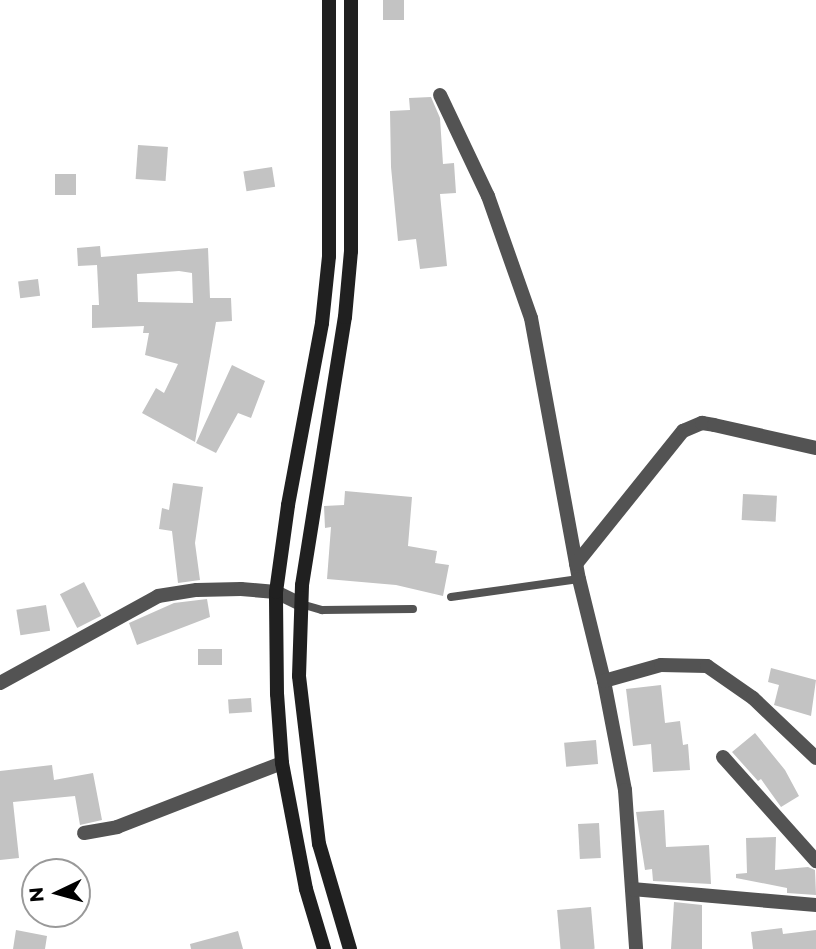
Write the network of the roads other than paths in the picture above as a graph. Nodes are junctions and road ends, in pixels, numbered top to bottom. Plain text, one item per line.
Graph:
1 (329, 0) edge
2 (351, 0) edge
3 (440, 94) dead end
4 (816, 448) edge
5 (578, 571) junction
6 (276, 592) junction
7 (451, 597) dead end
8 (301, 604) junction
9 (413, 609) dead end
10 (604, 681) junction
11 (0, 683) edge
12 (723, 757) dead end
13 (816, 758) edge
14 (282, 763) junction
15 (84, 833) dead end
16 (816, 861) edge
17 (632, 888) junction
18 (816, 905) edge
19 (324, 949) edge
20 (350, 949) edge
21 (636, 949) edge

1 - 6 main road
2 - 8 main road
3 - 5 street
4 - 5 street
5 - 7 lane
5 - 10 street
6 - 8 street
6 - 11 street
6 - 14 main road
8 - 9 lane
8 - 20 main road
10 - 13 street
10 - 17 street
12 - 16 street
14 - 15 street
14 - 19 main road
17 - 18 street
17 - 21 street

